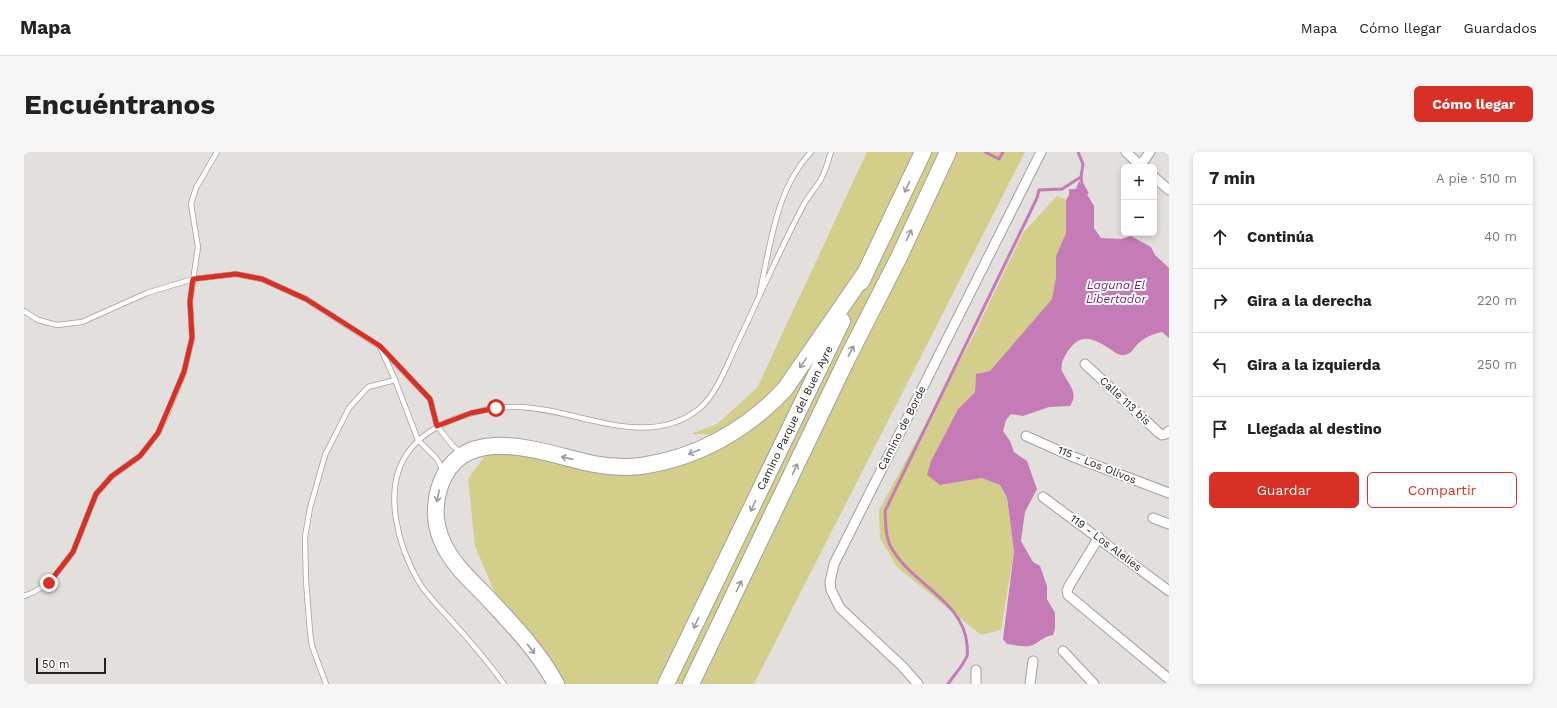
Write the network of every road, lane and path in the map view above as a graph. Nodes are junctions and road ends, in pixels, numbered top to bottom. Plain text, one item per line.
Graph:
1 (217, 152) edge
2 (811, 152) edge
3 (831, 152) edge
4 (923, 152) edge
5 (948, 152) edge
6 (1041, 152) edge
7 (1126, 152) edge
8 (1150, 152) edge
9 (1139, 164) edge
10 (1142, 164) edge
11 (1157, 179) edge
12 (1169, 190) edge
13 (865, 273) junction
14 (193, 279) junction
15 (759, 299) junction
16 (24, 311) edge
17 (380, 346) junction
18 (1085, 364) dead end
19 (394, 380) junction
20 (437, 426) junction
21 (1168, 433) edge
22 (1026, 436) dead end
23 (418, 440) junction
24 (470, 452) junction
25 (443, 478) junction
26 (1169, 493) edge
27 (1043, 497) dead end
28 (1153, 518) dead end
29 (1169, 524) edge
30 (1099, 537) junction
31 (1169, 591) edge
32 (24, 596) edge
33 (1063, 651) dead end
34 (1033, 661) dead end
35 (976, 670) dead end
36 (1169, 679) edge
37 (326, 684) edge
38 (504, 684) edge
39 (556, 684) edge
40 (666, 684) edge
41 (691, 684) edge
42 (918, 684) edge
43 (976, 684) edge
44 (1030, 684) edge
45 (1094, 684) edge

1 - 14 lane
2 - 15 lane
3 - 15 lane
4 -> 13 highway, Camino Parque del Buen Ayre
41 -> 5 highway, Camino Parque del Buen Ayre
6 - 42 street, Camino de Borde
7 - 9 street
8 - 10 street
11 - 12 street
13 -> 24 highway
13 -> 40 highway, Camino Parque del Buen Ayre
14 - 16 lane
14 - 17 lane
14 - 32 lane
15 - 20 lane
17 - 19 lane
17 - 20 lane
18 - 21 street, Calle 113 bis
19 - 23 lane
19 - 37 lane
20 - 23 lane
20 - 24 lane
22 - 26 street, 115 - Los Olivos
23 - 25 lane
23 - 38 lane
24 - 25 highway
25 -> 39 highway
27 - 30 street, 119 - Los Alelíes
28 - 29 street
30 - 31 street, 119 - Los Alelíes
30 - 36 street
33 - 45 street
34 - 44 street
35 - 43 street

